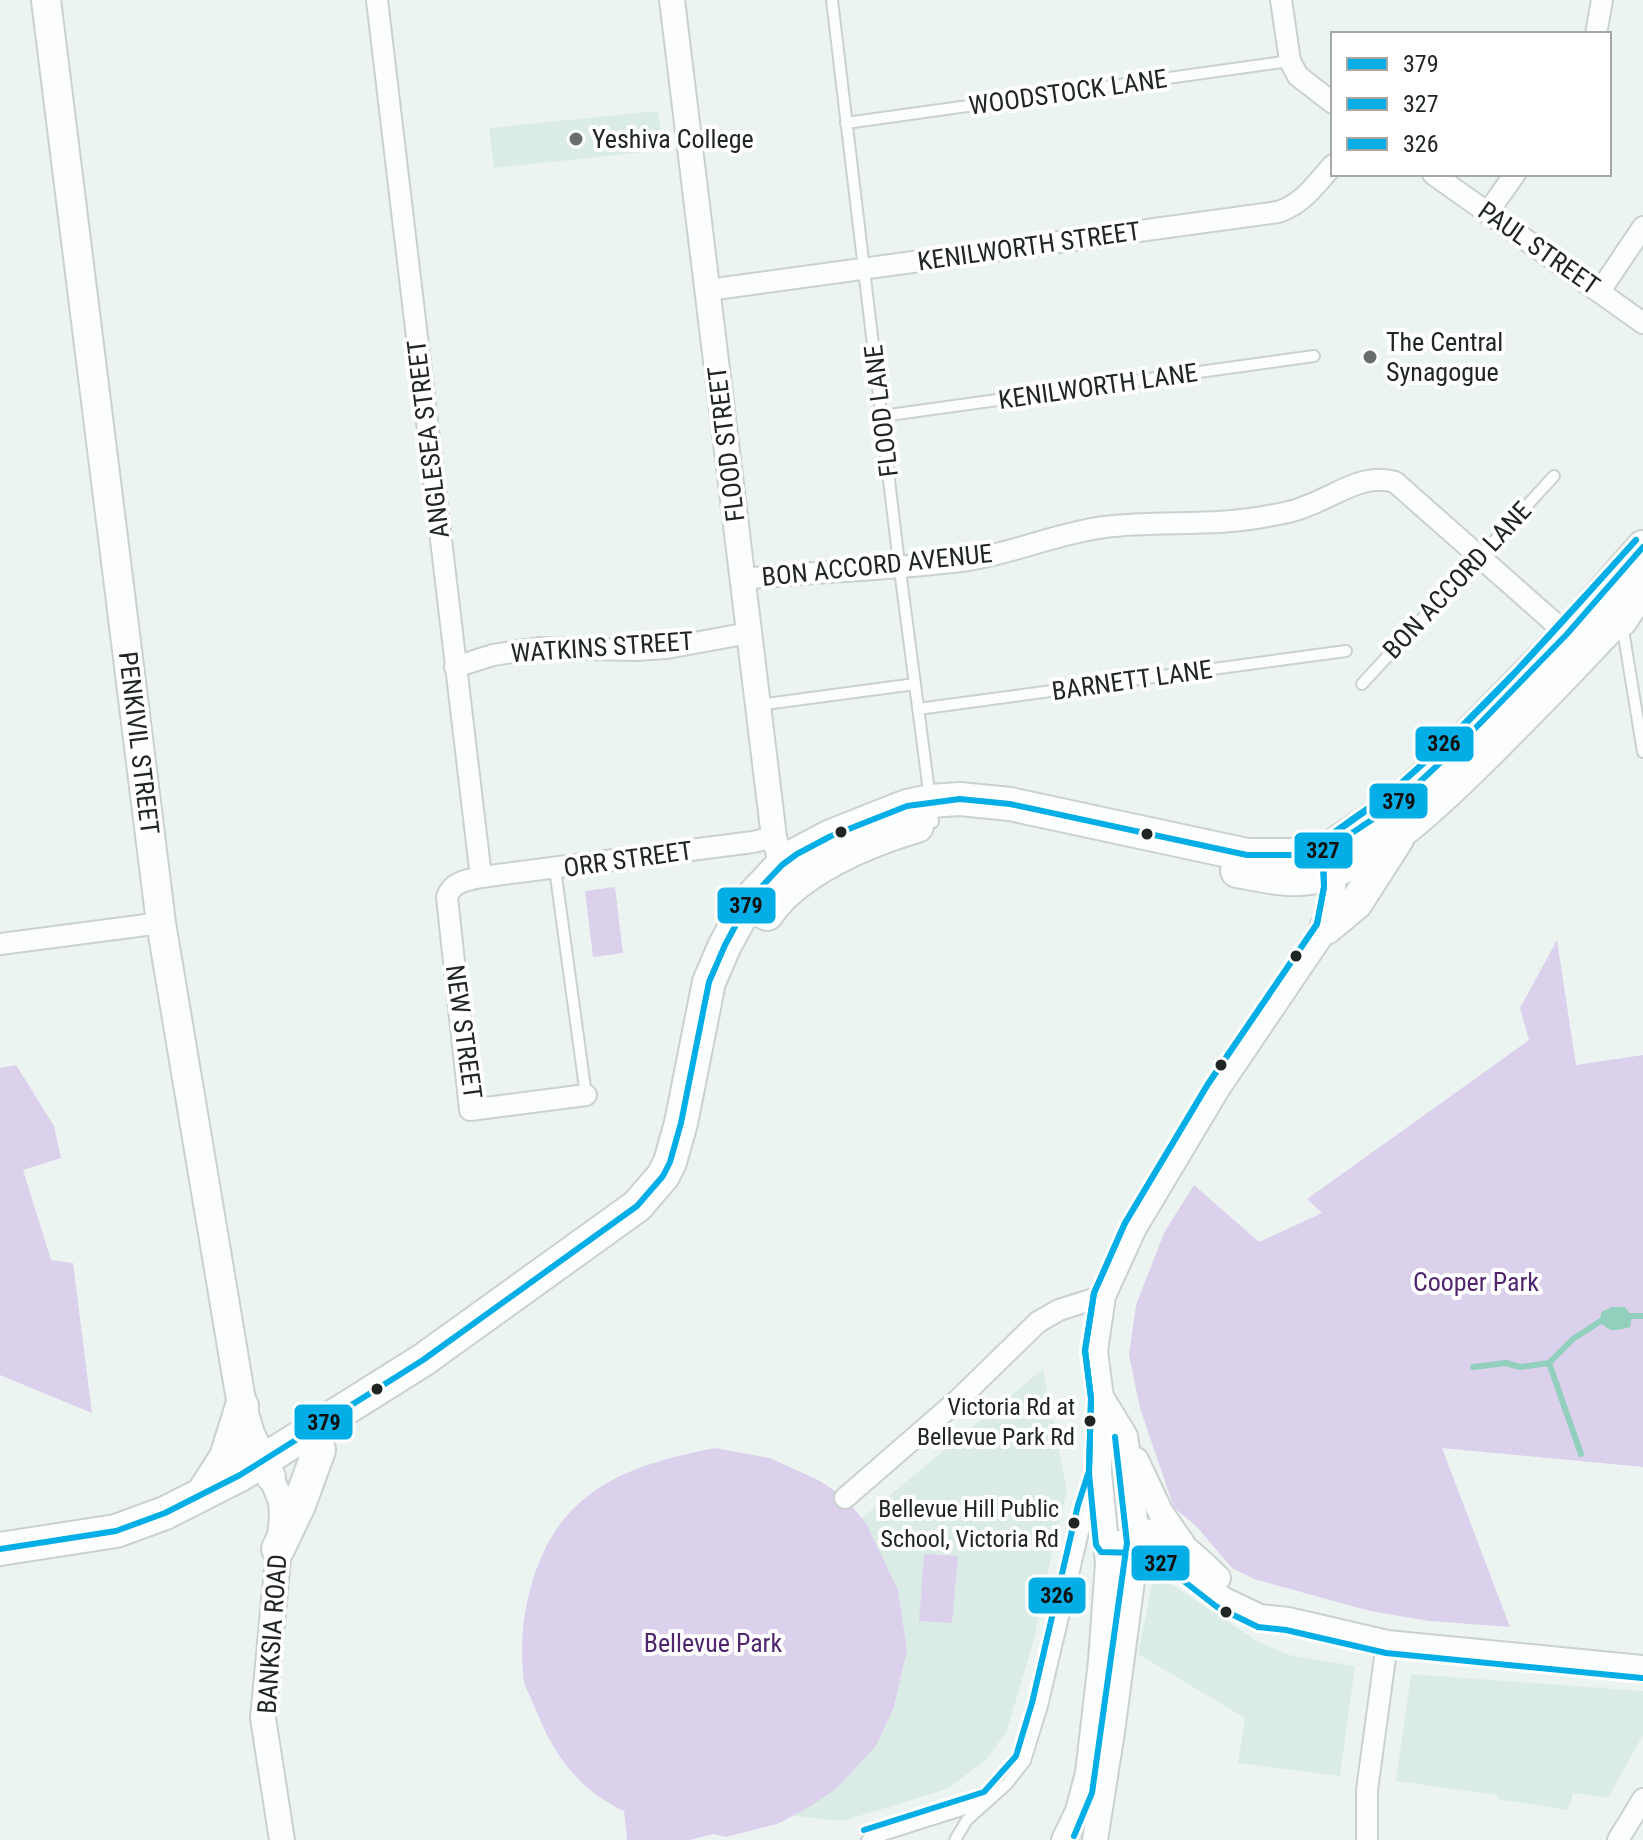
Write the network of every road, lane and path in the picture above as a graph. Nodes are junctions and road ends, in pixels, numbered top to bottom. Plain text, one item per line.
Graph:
1 (46, 0) edge
2 (377, 0) edge
3 (672, 0) edge
4 (832, 0) edge
5 (1281, 0) edge
6 (1602, 0) edge
7 (1596, 32) edge
8 (1290, 61) junction
9 (1331, 101) edge
10 (846, 123) junction
11 (1331, 167) edge
12 (1436, 176) edge
13 (1514, 176) edge
14 (1488, 212) junction
15 (1643, 227) edge
16 (864, 269) junction
17 (708, 290) junction
18 (1600, 291) junction
19 (1643, 323) edge
20 (1314, 356) dead end
21 (882, 416) junction
22 (1554, 476) dead end
23 (1643, 547) edge
24 (1479, 555) junction
25 (900, 566) junction
26 (743, 579) junction
27 (1638, 599) edge
28 (749, 633) junction
29 (1567, 634) junction
30 (1346, 651) dead end
31 (455, 667) junction
32 (915, 684) junction
33 (1362, 684) dead end
34 (758, 705) junction
35 (918, 709) junction
36 (1642, 731) edge
37 (1643, 752) edge
38 (932, 811) junction
39 (1404, 830) junction
40 (1333, 858) junction
41 (783, 862) junction
42 (555, 869) junction
43 (481, 877) junction
44 (161, 923) junction
45 (1326, 928) junction
46 (0, 944) edge
47 (586, 1095) joint
48 (1103, 1296) junction
49 (1101, 1397) junction
50 (242, 1406) junction
51 (1125, 1436) junction
52 (319, 1450) junction
53 (267, 1469) junction
54 (1099, 1473) junction
55 (201, 1496) junction
56 (845, 1498) dead end
57 (1106, 1536) junction
58 (1136, 1537) junction
59 (1182, 1543) junction
60 (0, 1549) edge
61 (278, 1549) junction
62 (0, 1566) edge
63 (1288, 1620) junction
64 (1387, 1643) junction
65 (1643, 1668) edge
66 (1102, 1796) junction
67 (1643, 1799) edge
68 (990, 1801) junction
69 (282, 1840) edge
70 (867, 1840) edge
71 (955, 1840) edge
72 (1064, 1840) edge
73 (1083, 1840) edge
74 (1095, 1840) edge
75 (1367, 1840) edge
76 (1618, 1840) edge

1 - 44 main road, PENKIVIL STREET
2 - 31 street, ANGLESEA STREET
3 - 17 street, FLOOD STREET
4 - 10 lane, FLOOD LANE
5 - 8 street
6 - 7 street
8 - 9 street
8 - 10 lane, WOODSTOCK LANE
10 - 16 lane, FLOOD LANE
11 - 16 street, KENILWORTH STREET
12 - 14 street, PAUL STREET
13 - 14 street
14 - 18 street, PAUL STREET
15 - 18 street
16 - 17 street, KENILWORTH STREET
16 - 21 lane, FLOOD LANE
17 - 26 street, FLOOD STREET
18 - 19 street, PAUL STREET
20 - 21 lane, KENILWORTH LANE
21 - 25 lane, FLOOD LANE
22 - 24 lane, BON ACCORD LANE
23 - 29 main road
24 - 25 street, BON ACCORD AVENUE
24 - 29 street, BON ACCORD AVENUE
24 - 33 lane, BON ACCORD LANE
25 - 26 street, BON ACCORD AVENUE
25 - 32 lane, FLOOD LANE
26 - 28 street, FLOOD STREET
27 - 29 street
27 - 36 lane
27 - 39 main road
28 - 31 street, WATKINS STREET
28 - 34 street, FLOOD STREET
29 - 40 main road
30 - 35 lane, BARNETT LANE
31 - 43 street, ANGLESEA STREET
32 - 34 lane
32 - 35 lane, FLOOD LANE
34 - 41 street, FLOOD STREET
35 - 38 lane, FLOOD LANE
36 - 37 lane
38 - 40 main road
38 - 41 main road
39 - 40 main road
39 - 45 main road
40 - 45 street
41 - 42 street, ORR STREET
41 - 52 main road
41 - 53 main road
42 - 43 street, ORR STREET
42 - 47 lane, NEW STREET
43 - 47 street, NEW STREET
44 - 46 street
44 - 50 main road, PENKIVIL STREET
45 - 48 street
48 - 49 street
48 - 56 street
49 - 51 street
49 - 54 street
50 - 53 main road, PENKIVIL STREET
50 - 55 main road
51 - 58 street
51 - 59 street
52 - 53 main road
52 - 61 main road
53 - 55 main road
53 - 61 street, BANKSIA ROAD
53 - 62 main road
54 - 57 street
54 - 68 lane
55 - 60 main road
57 - 58 street
57 - 72 street
58 - 59 street
58 - 63 street
58 - 66 street
59 - 63 street
61 - 69 street, BANKSIA ROAD
63 - 64 street
64 - 65 street
64 - 75 street
66 - 73 street
66 - 74 street
67 - 76 street
68 - 70 lane
68 - 71 lane

